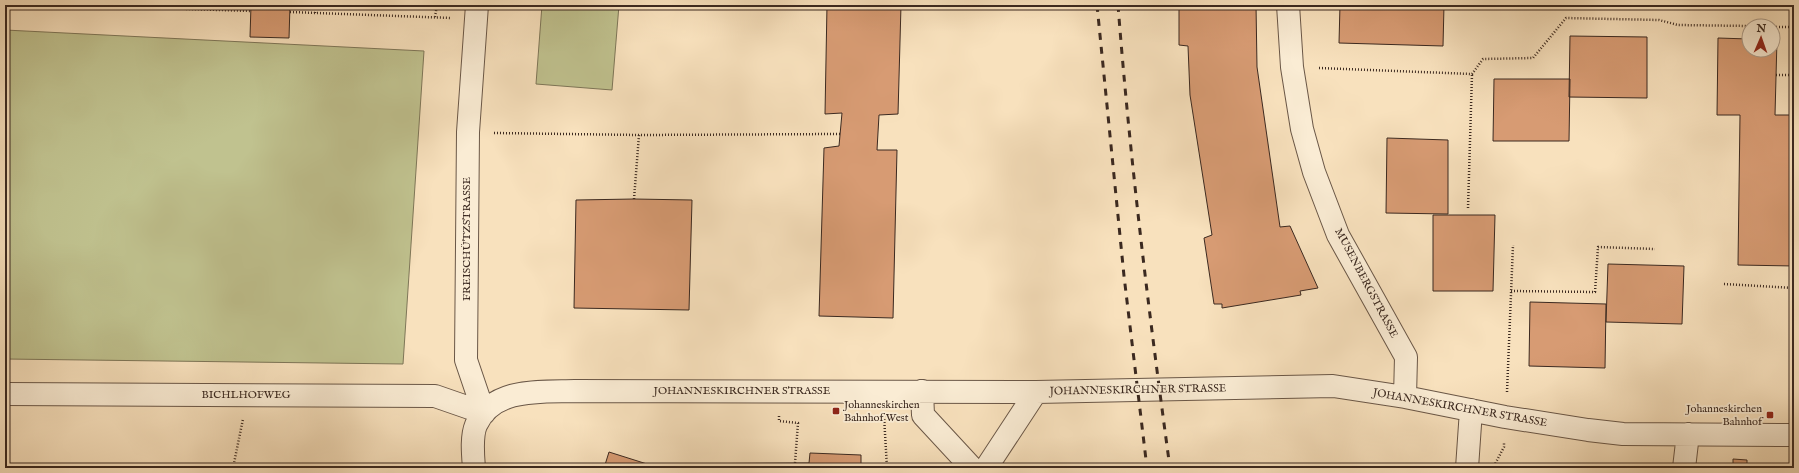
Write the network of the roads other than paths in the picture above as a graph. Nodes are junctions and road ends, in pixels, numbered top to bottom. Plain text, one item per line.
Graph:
1 (1288, 5) edge
2 (476, 12) edge
3 (922, 392) junction
4 (1036, 392) junction
5 (5, 394) edge
6 (1405, 397) junction
7 (1471, 410) junction
8 (484, 413) junction
9 (1688, 434) junction
10 (1794, 435) edge
11 (474, 468) edge
12 (972, 468) edge
13 (986, 468) edge
14 (1467, 468) edge
15 (1684, 468) edge

1 - 6 street, MUSENBERGSTRASSE
2 - 8 street, FREISCHÜTZSTRASSE
3 - 4 street, JOHANNESKIRCHNER STRASSE
3 - 8 street, JOHANNESKIRCHNER STRASSE
3 - 12 street
4 - 6 street, JOHANNESKIRCHNER STRASSE
4 - 13 street
5 - 8 street, BICHLHOFWEG
6 - 7 street, JOHANNESKIRCHNER STRASSE
7 - 9 street, JOHANNESKIRCHNER STRASSE
7 - 14 street
8 - 11 street
9 - 10 street, JOHANNESKIRCHNER STRASSE
9 - 15 street

